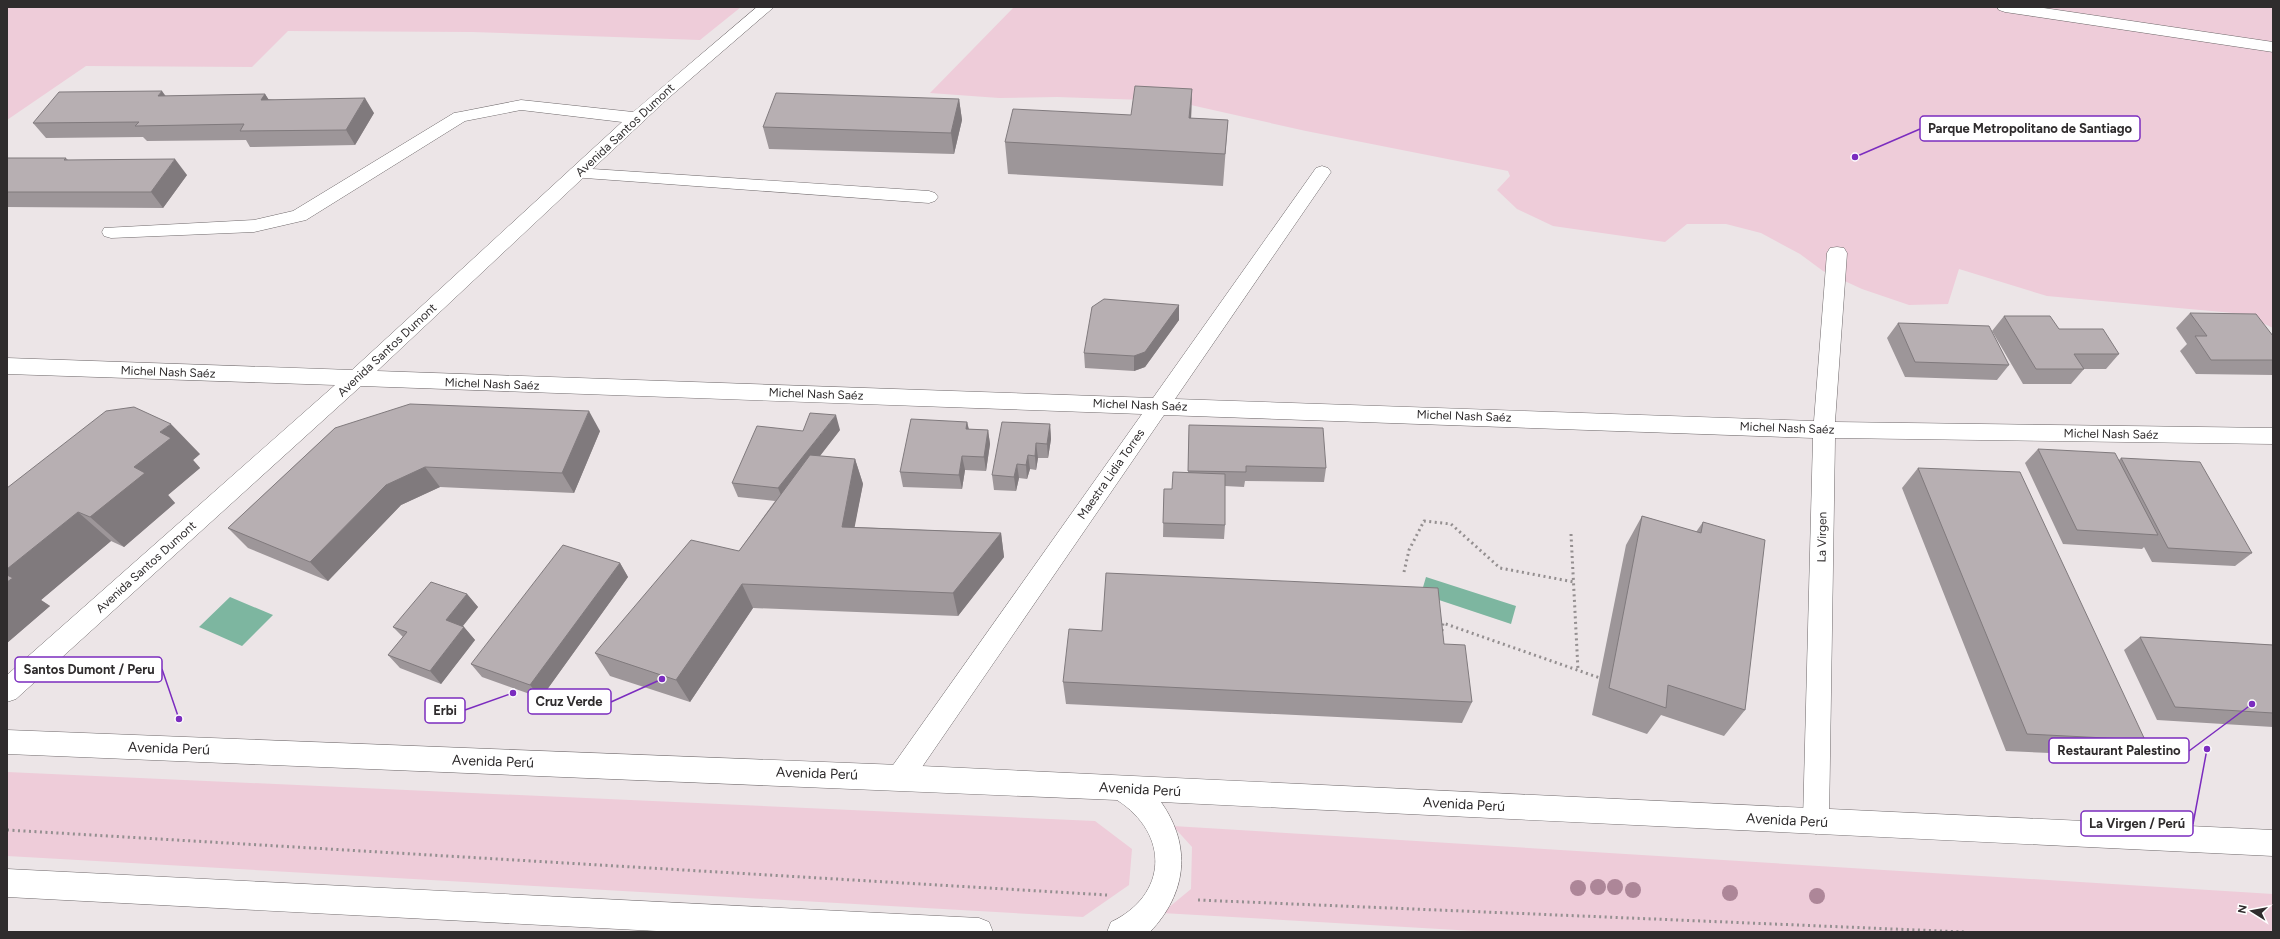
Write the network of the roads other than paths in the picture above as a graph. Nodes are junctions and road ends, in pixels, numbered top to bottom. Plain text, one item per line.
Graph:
1 (766, 7) edge
2 (2005, 7) edge
3 (2273, 47) edge
4 (637, 118) junction
5 (1322, 172) dead end
6 (577, 174) junction
7 (929, 197) dead end
8 (111, 232) dead end
9 (1837, 253) dead end
10 (7, 366) edge
11 (356, 379) junction
12 (1159, 405) junction
13 (1824, 430) junction
14 (2273, 436) edge
15 (7, 692) edge
16 (7, 742) edge
17 (900, 777) junction
18 (1122, 788) junction
19 (1816, 821) junction
20 (2273, 843) edge
21 (7, 883) edge
22 (790, 928) edge
23 (979, 932) edge
24 (1121, 932) edge

1 - 4 street, Avenida Santos Dumont
2 - 3 street
4 - 6 street, Avenida Santos Dumont
4 - 8 street
5 - 12 street, Maestra Lidia Torres
6 - 7 lane
6 - 11 street, Avenida Santos Dumont
9 - 13 street, La Virgen
10 - 11 street, Michel Nash Saéz
11 - 12 street, Michel Nash Saéz
11 - 15 street, Avenida Santos Dumont
12 - 13 street, Michel Nash Saéz
12 - 17 street, Maestra Lidia Torres
13 - 14 street, Michel Nash Saéz
13 - 19 street, La Virgen
16 - 17 street, Avenida Perú
17 - 18 street, Avenida Perú
18 - 19 street, Avenida Perú
18 - 24 street
19 - 20 street, Avenida Perú
21 - 22 street
22 - 23 street

